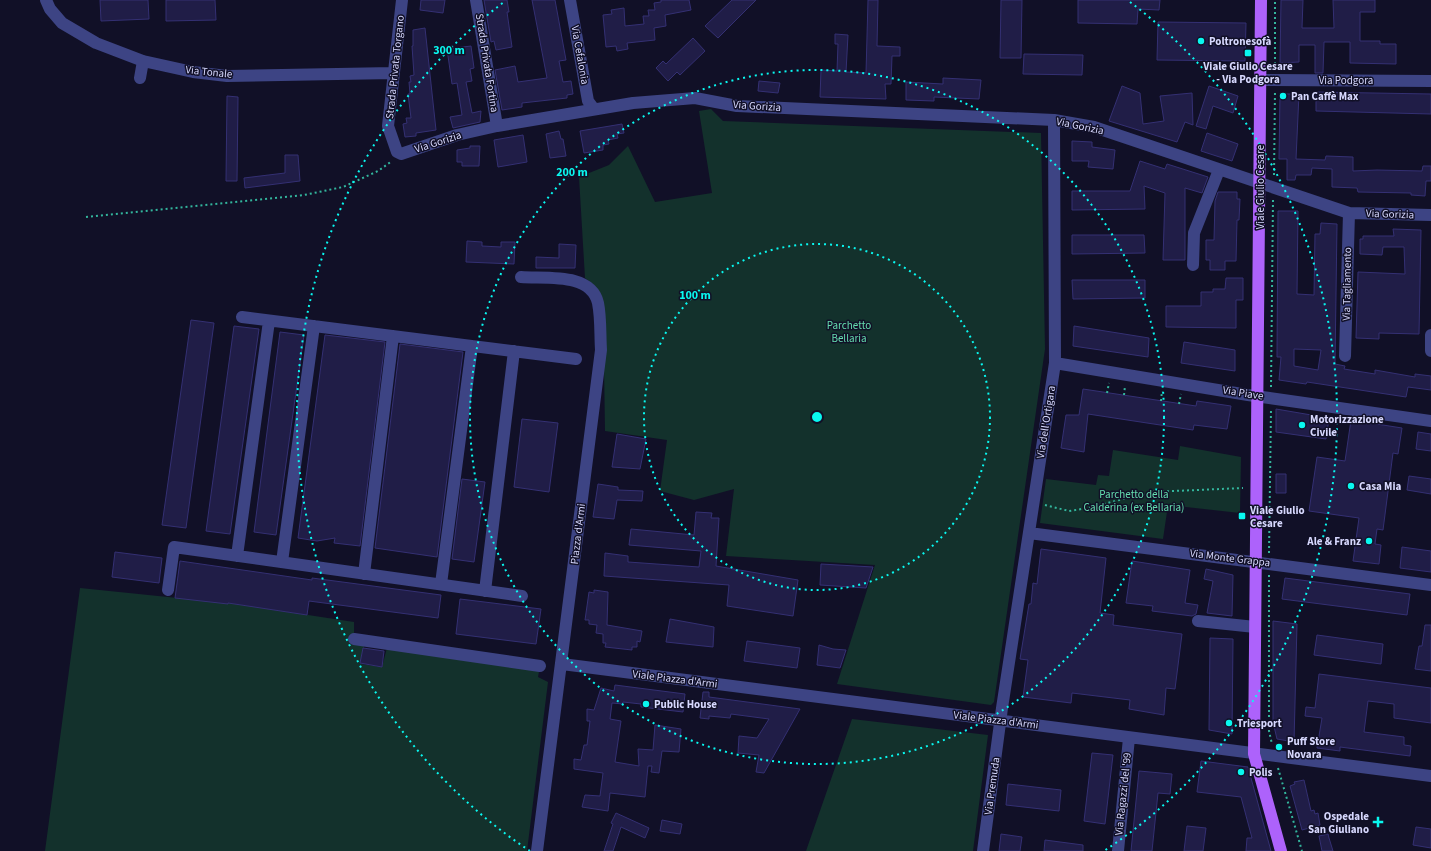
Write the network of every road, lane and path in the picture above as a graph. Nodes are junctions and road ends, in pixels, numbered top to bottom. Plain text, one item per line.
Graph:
1 (46, 0) edge
2 (402, 0) edge
3 (476, 0) edge
4 (570, 0) edge
5 (1261, 0) edge
6 (1275, 0) edge
7 (143, 61) junction
8 (1275, 71) dead end
9 (393, 74) junction
10 (140, 78) dead end
11 (1260, 80) junction
12 (1431, 81) edge
13 (1275, 88) dead end
14 (594, 109) junction
15 (1054, 120) junction
16 (497, 126) junction
17 (401, 154) junction
18 (1218, 170) junction
19 (1274, 179) dead end
20 (1260, 183) junction
21 (1274, 196) dead end
22 (1349, 213) junction
23 (1431, 215) edge
24 (86, 217) dead end
25 (1193, 265) dead end
26 (521, 277) dead end
27 (242, 317) dead end
28 (269, 321) junction
29 (314, 326) junction
30 (1431, 335) edge
31 (393, 336) junction
32 (472, 346) junction
33 (514, 351) junction
34 (1431, 351) edge
35 (1345, 356) dead end
36 (576, 359) dead end
37 (1055, 363) junction
38 (1109, 380) dead end
39 (1126, 382) dead end
40 (1162, 388) dead end
41 (1272, 388) dead end
42 (1181, 391) dead end
43 (1107, 393) dead end
44 (1124, 395) dead end
45 (1258, 396) junction
46 (1161, 401) dead end
47 (1179, 404) dead end
48 (1271, 406) dead end
49 (1431, 421) edge
50 (1243, 488) dead end
51 (1042, 504) dead end
52 (1029, 533) junction
53 (1269, 552) dead end
54 (237, 556) junction
55 (1256, 561) junction
56 (282, 562) junction
57 (1269, 572) dead end
58 (364, 574) junction
59 (441, 584) junction
60 (1431, 585) edge
61 (168, 590) dead end
62 (485, 590) junction
63 (522, 596) dead end
64 (1198, 621) dead end
65 (1255, 627) junction
66 (354, 639) dead end
67 (562, 664) junction
68 (540, 666) dead end
69 (1000, 721) junction
70 (1129, 738) junction
71 (1272, 744) dead end
72 (1254, 754) junction
73 (1278, 768) dead end
74 (1431, 776) edge
75 (537, 851) edge
76 (983, 851) edge
77 (1118, 851) edge
78 (1281, 851) edge
79 (1302, 851) edge

1 - 7 street, Via Tonale
2 - 9 street, Strada Privata Torgano
3 - 16 street, Strada Privata Fortina
4 - 14 street, Via Cefalonia
5 - 11 main road, Viale Giulio Cesare
6 - 8 path
7 - 9 street, Via Tonale
7 - 10 street
9 - 17 street, Strada Privata Torgano
11 - 12 street, Via Podgora
11 - 20 main road, Viale Giulio Cesare
13 - 19 path
14 - 15 street, Via Gorizia
14 - 16 street, Via Gorizia
15 - 18 street, Via Gorizia
15 - 37 street, Via dell'Ortigara
16 - 17 street, Via Gorizia
17 - 24 path, Via Gorizia
18 - 20 street, Via Gorizia
18 - 25 street
20 - 22 street, Via Gorizia
20 - 45 main road, Viale Giulio Cesare
21 - 41 path
22 - 23 street, Via Gorizia
22 - 35 street, Via Tagliamento
26 - 67 street, Piazza d'Armi
27 - 28 street
28 - 29 street
28 - 54 street
29 - 31 street
29 - 56 street
30 - 34 street
31 - 32 street
31 - 58 street
32 - 33 street
32 - 59 street
33 - 36 street
33 - 62 street
37 - 45 street, Via Piave
37 - 52 street, Via dell'Ortigara
38 - 43 path
39 - 44 path
40 - 46 path
42 - 47 path
45 - 49 street, Via Piave
45 - 55 main road, Viale Giulio Cesare
48 - 53 path
50 - 51 path
52 - 55 street, Via Monte Grappa
52 - 69 street, Via dell'Ortigara
54 - 56 street
54 - 61 street
55 - 60 street, Via Monte Grappa
55 - 65 main road, Viale Giulio Cesare
56 - 58 street
57 - 71 path
58 - 59 street
59 - 62 street
62 - 63 street
64 - 65 street
65 - 72 main road, Viale Giulio Cesare
66 - 68 street
67 - 69 street, Viale Piazza d'Armi
67 - 75 street, Piazza d'Armi
69 - 70 street, Viale Piazza d'Armi
69 - 76 street, Via Premuda
70 - 72 street, Viale Piazza d'Armi
70 - 77 street, Via Ragazzi del '99
72 - 74 street, Viale Piazza d'Armi
72 - 78 main road, Viale Giulio Cesare
73 - 79 path

